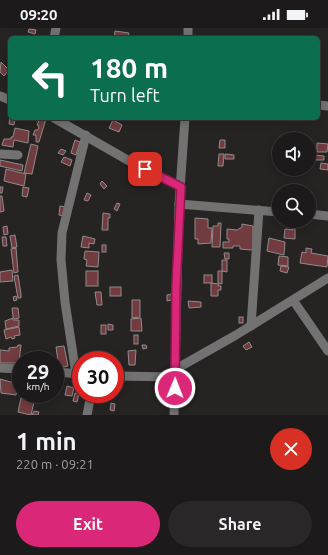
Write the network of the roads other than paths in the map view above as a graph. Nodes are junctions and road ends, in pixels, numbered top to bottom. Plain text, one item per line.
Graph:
1 (58, 120) edge
2 (185, 120) edge
3 (86, 134) junction
4 (0, 154) edge
5 (18, 156) dead end
6 (181, 187) junction
7 (179, 204) junction
8 (259, 210) junction
9 (272, 211) edge
10 (316, 215) edge
11 (328, 216) edge
12 (328, 278) edge
13 (293, 300) junction
14 (251, 326) junction
15 (75, 351) edge
16 (328, 351) edge
17 (0, 368) edge
18 (12, 369) edge
19 (176, 373) junction
20 (124, 376) edge
21 (89, 403) edge
22 (87, 415) edge
23 (174, 415) edge

1 - 3 street
2 - 6 street
3 - 6 street
3 - 15 street
4 - 5 street
6 - 7 street
7 - 8 street
7 - 19 street
8 - 9 street
8 - 14 street
10 - 11 street
12 - 13 street
13 - 14 street
13 - 16 street
14 - 19 street
17 - 18 street
19 - 20 street
19 - 23 street
21 - 22 street

